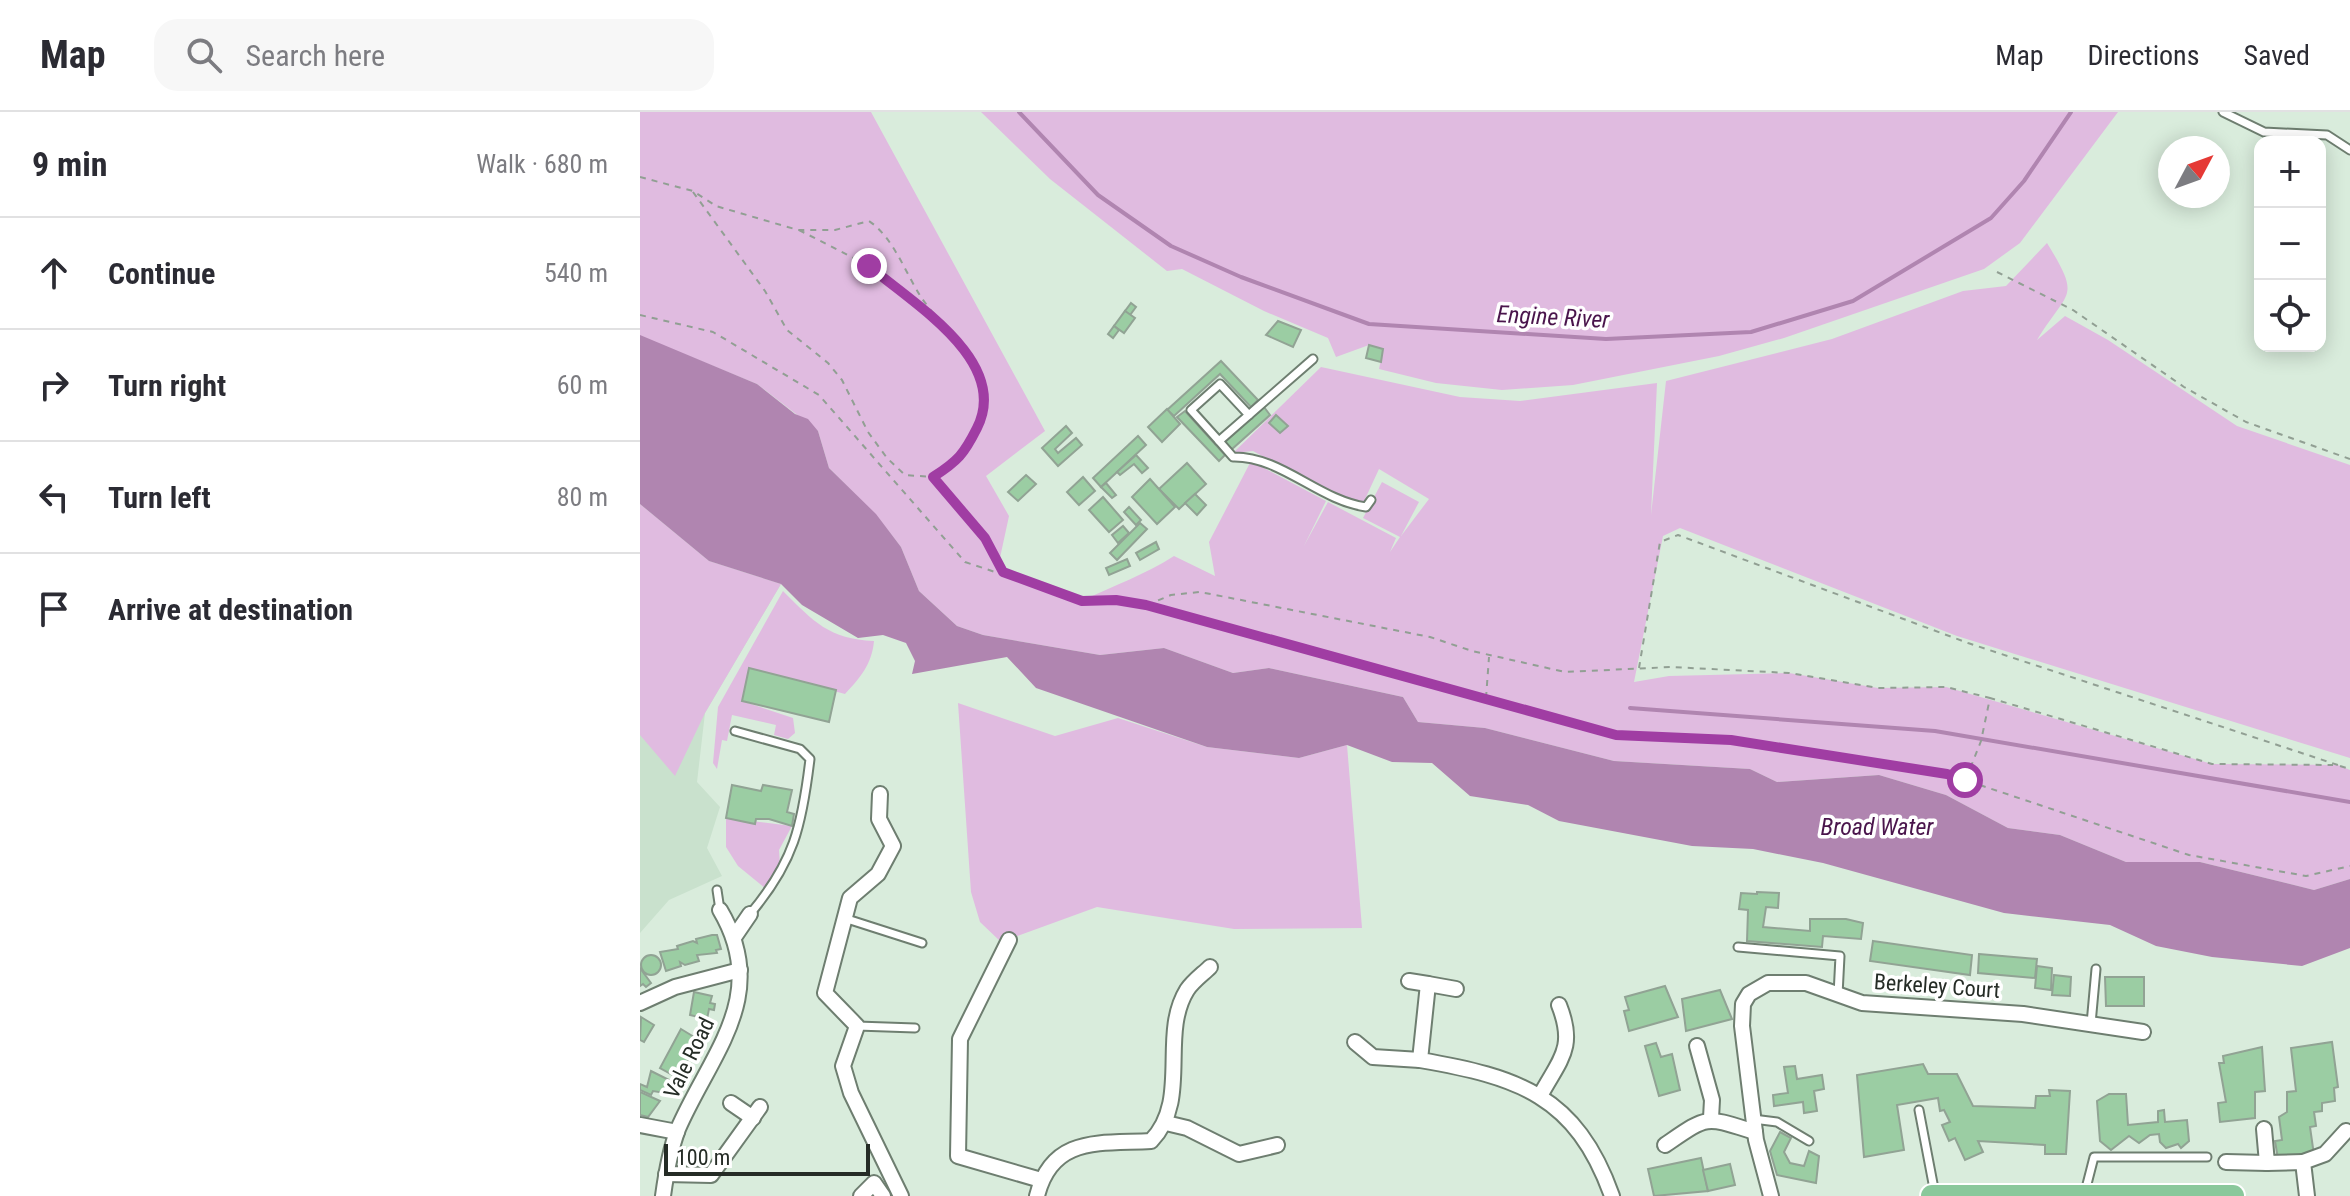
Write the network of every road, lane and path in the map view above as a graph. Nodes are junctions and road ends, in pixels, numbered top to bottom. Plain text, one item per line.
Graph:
1 (2223, 112) edge
2 (2350, 150) edge
3 (640, 177) edge
4 (693, 191) junction
5 (798, 230) junction
6 (1997, 272) dead end
7 (640, 315) edge
8 (957, 338) junction
9 (1313, 359) dead end
10 (1249, 415) junction
11 (1219, 441) junction
12 (2350, 459) edge
13 (933, 477) junction
14 (1371, 500) dead end
15 (1003, 572) junction
16 (1146, 605) junction
17 (1490, 656) junction
18 (1638, 669) junction
19 (1990, 698) junction
20 (1486, 701) junction
21 (735, 731) dead end
22 (2338, 765) junction
23 (2350, 769) edge
24 (1965, 780) junction
25 (880, 794) dead end
26 (2350, 866) edge
27 (717, 890) dead end
28 (720, 910) joint
29 (750, 914) joint
30 (844, 918) junction
31 (735, 936) junction
32 (1009, 940) dead end
33 (922, 943) dead end
34 (1738, 947) dead end
35 (1210, 967) dead end
36 (2096, 969) dead end
37 (740, 970) junction
38 (1409, 981) dead end
39 (1428, 984) junction
40 (1456, 989) dead end
41 (1838, 996) junction
42 (640, 1003) edge
43 (1559, 1005) dead end
44 (2091, 1024) junction
45 (857, 1026) junction
46 (915, 1028) dead end
47 (2143, 1032) dead end
48 (1355, 1042) dead end
49 (1697, 1046) dead end
50 (1420, 1060) junction
51 (1540, 1096) junction
52 (731, 1103) dead end
53 (1919, 1110) dead end
54 (1711, 1118) junction
55 (1166, 1123) junction
56 (640, 1125) edge
57 (1754, 1125) junction
58 (2264, 1129) dead end
59 (2346, 1131) dead end
60 (677, 1132) junction
61 (1809, 1141) dead end
62 (1277, 1145) dead end
63 (1665, 1145) dead end
64 (2207, 1157) dead end
65 (2226, 1162) dead end
66 (2303, 1162) junction
67 (2267, 1163) junction
68 (666, 1174) junction
69 (1041, 1180) junction
70 (2075, 1195) edge
71 (2135, 1195) edge
72 (663, 1196) edge
73 (861, 1196) edge
74 (883, 1196) edge
75 (901, 1196) edge
76 (1037, 1196) edge
77 (1612, 1196) edge
78 (1771, 1196) edge
79 (1934, 1196) edge
80 (2005, 1196) edge
81 (2233, 1196) edge
82 (2307, 1196) edge

1 - 2 lane
3 - 4 path
4 - 5 path
4 - 13 path
5 - 8 path
5 - 8 path
6 - 12 path
7 - 15 path
8 - 13 path
9 - 10 lane
10 - 11 lane
10 - 11 lane
11 - 14 lane
13 - 15 path
15 - 16 path
16 - 17 path
16 - 20 path
17 - 18 path
17 - 20 path
18 - 19 path
18 - 22 path
19 - 22 path
19 - 24 path
20 - 24 path
21 - 29 lane
22 - 23 path
24 - 26 path
25 - 30 street
27 - 28 lane
28 - 31 street, Vale Road
29 - 31 street
30 - 33 lane
30 - 45 street
31 - 37 street, Vale Road
32 - 69 street
34 - 41 lane
35 - 55 street
36 - 44 lane
37 - 42 street
37 - 60 street, Vale Road
38 - 39 street
39 - 40 street
39 - 50 street
41 - 44 street, Berkeley Court
41 - 57 street, Berkeley Court
43 - 51 street
44 - 47 street, Berkeley Court
45 - 46 lane
45 - 75 street
48 - 50 street
49 - 54 street
50 - 51 street
51 - 77 street
52 - 68 street
53 - 79 lane
54 - 57 street
54 - 63 street
55 - 62 street
55 - 69 street
56 - 60 street
57 - 61 lane
57 - 78 street, Berkeley Court
58 - 67 street
59 - 66 street
60 - 68 street, Vale Road
64 - 70 lane
65 - 67 street
66 - 67 street
66 - 82 street
68 - 72 street, Vale Road
69 - 76 street
70 - 71 main road
70 - 80 main road
71 - 81 main road
73 - 74 street
79 - 80 main road

